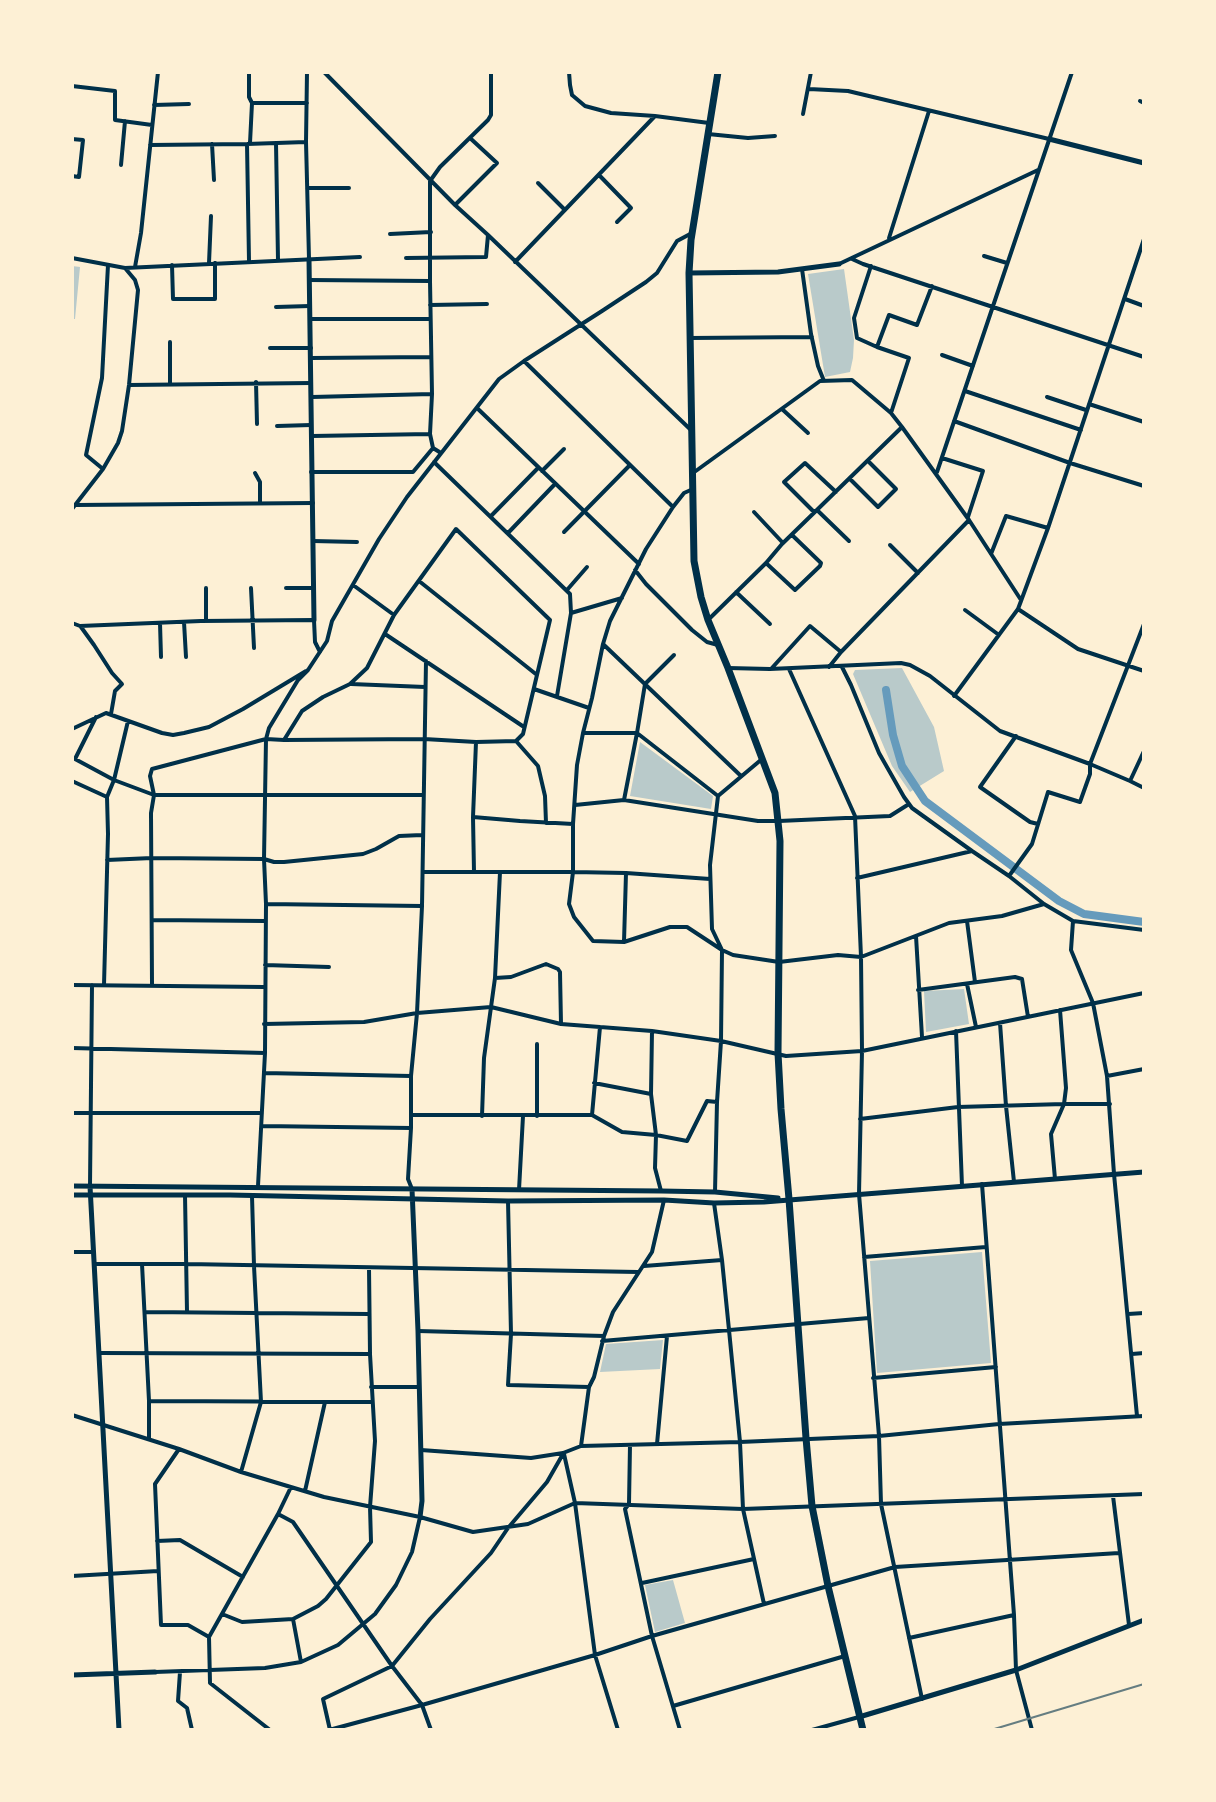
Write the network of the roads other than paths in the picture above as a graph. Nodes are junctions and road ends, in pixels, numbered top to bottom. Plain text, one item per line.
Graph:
1 (158, 72) edge
2 (249, 72) edge
3 (307, 72) edge
4 (324, 72) edge
5 (491, 72) edge
6 (569, 72) edge
7 (718, 72) edge
8 (811, 72) edge
9 (1071, 72) edge
10 (72, 86) edge
11 (809, 89) junction
12 (252, 103) junction
13 (307, 103) junction
14 (189, 104) dead end
15 (154, 105) junction
16 (929, 110) junction
17 (802, 114) dead end
18 (655, 116) junction
19 (125, 121) junction
20 (709, 123) junction
21 (152, 124) junction
22 (708, 134) junction
23 (776, 136) dead end
24 (471, 138) junction
25 (72, 139) edge
26 (1049, 139) junction
27 (306, 141) junction
28 (276, 143) junction
29 (212, 144) junction
30 (249, 144) junction
31 (150, 145) junction
32 (1144, 163) edge
33 (121, 165) dead end
34 (1039, 169) junction
35 (598, 175) junction
36 (72, 176) edge
37 (214, 180) dead end
38 (430, 181) junction
39 (538, 183) dead end
40 (308, 188) junction
41 (349, 188) dead end
42 (455, 205) junction
43 (565, 210) junction
44 (211, 216) dead end
45 (616, 222) dead end
46 (431, 232) junction
47 (692, 233) junction
48 (390, 234) dead end
49 (488, 235) junction
50 (889, 239) junction
51 (1144, 239) edge
52 (984, 256) dead end
53 (360, 257) dead end
54 (431, 257) junction
55 (72, 258) edge
56 (406, 258) dead end
57 (309, 259) junction
58 (852, 259) junction
59 (278, 260) junction
60 (249, 261) junction
61 (515, 262) junction
62 (208, 263) junction
63 (214, 263) junction
64 (1007, 263) junction
65 (839, 264) joint
66 (108, 265) junction
67 (171, 265) junction
68 (871, 266) junction
69 (135, 267) junction
70 (125, 268) junction
71 (802, 269) junction
72 (689, 273) junction
73 (309, 280) junction
74 (430, 281) junction
75 (932, 286) junction
76 (1125, 299) junction
77 (487, 304) dead end
78 (430, 305) junction
79 (310, 306) junction
80 (993, 306) junction
81 (1144, 306) edge
82 (276, 307) dead end
83 (430, 318) junction
84 (310, 320) junction
85 (581, 325) junction
86 (812, 337) junction
87 (690, 338) junction
88 (170, 342) dead end
89 (1109, 345) junction
90 (877, 347) junction
91 (270, 348) dead end
92 (311, 348) junction
93 (942, 355) dead end
94 (431, 357) junction
95 (1144, 357) edge
96 (311, 358) junction
97 (524, 361) junction
98 (973, 366) junction
99 (824, 381) junction
100 (256, 382) junction
101 (311, 383) junction
102 (129, 385) junction
103 (170, 385) junction
104 (965, 391) junction
105 (432, 394) junction
106 (312, 398) junction
107 (1047, 398) dead end
108 (1089, 404) junction
109 (477, 408) junction
110 (782, 409) junction
111 (1087, 410) junction
112 (891, 412) junction
113 (954, 421) junction
114 (1144, 422) edge
115 (257, 424) dead end
116 (312, 425) junction
117 (277, 426) dead end
118 (902, 427) junction
119 (1081, 430) junction
120 (692, 431) junction
121 (808, 433) dead end
122 (430, 434) junction
123 (312, 436) junction
124 (433, 448) junction
125 (564, 449) dead end
126 (441, 453) junction
127 (942, 458) junction
128 (868, 461) junction
129 (434, 462) junction
130 (1070, 463) junction
131 (630, 465) junction
132 (103, 469) junction
133 (540, 469) junction
134 (311, 472) junction
135 (693, 472) junction
136 (255, 473) dead end
137 (937, 473) junction
138 (849, 479) junction
139 (555, 484) junction
140 (1144, 486) edge
141 (693, 489) junction
142 (836, 492) junction
143 (260, 503) junction
144 (313, 503) junction
145 (76, 505) junction
146 (673, 507) junction
147 (72, 509) edge
148 (584, 511) junction
149 (815, 511) junction
150 (754, 512) dead end
151 (491, 516) junction
152 (968, 519) junction
153 (1048, 528) junction
154 (564, 532) dead end
155 (508, 533) junction
156 (792, 535) junction
157 (313, 541) junction
158 (849, 541) dead end
159 (357, 542) dead end
160 (783, 543) junction
161 (890, 545) dead end
162 (991, 555) junction
163 (766, 563) junction
164 (639, 564) junction
165 (587, 567) dead end
166 (635, 570) junction
167 (918, 573) junction
168 (419, 581) junction
169 (353, 585) junction
170 (206, 588) dead end
171 (251, 588) dead end
172 (286, 588) dead end
173 (314, 588) junction
174 (567, 590) junction
175 (736, 592) junction
176 (621, 598) junction
177 (1021, 601) junction
178 (1018, 609) junction
179 (965, 610) dead end
180 (572, 613) junction
181 (394, 615) junction
182 (253, 620) junction
183 (314, 620) junction
184 (708, 620) junction
185 (206, 621) junction
186 (184, 622) junction
187 (72, 623) edge
188 (160, 623) junction
189 (770, 624) dead end
190 (1144, 624) edge
191 (81, 626) junction
192 (385, 634) junction
193 (999, 635) junction
194 (603, 644) junction
195 (718, 645) junction
196 (254, 648) dead end
197 (320, 652) junction
198 (841, 652) junction
199 (674, 655) dead end
200 (161, 657) dead end
201 (186, 657) dead end
202 (426, 661) junction
203 (1129, 666) junction
204 (829, 667) junction
205 (842, 667) junction
206 (728, 668) junction
207 (770, 669) junction
208 (789, 669) junction
209 (308, 670) junction
210 (1144, 671) edge
211 (537, 675) junction
212 (350, 684) junction
213 (645, 684) junction
214 (425, 687) junction
215 (534, 689) junction
216 (556, 696) junction
217 (954, 696) junction
218 (589, 708) junction
219 (111, 714) junction
220 (96, 717) junction
221 (128, 721) junction
222 (525, 727) junction
223 (72, 729) edge
224 (583, 733) junction
225 (637, 734) junction
226 (1016, 736) junction
227 (266, 740) junction
228 (284, 740) junction
229 (424, 740) junction
230 (516, 741) junction
231 (476, 742) junction
232 (1144, 751) edge
233 (763, 759) junction
234 (1090, 764) junction
235 (741, 776) junction
236 (114, 780) junction
237 (1130, 780) junction
238 (72, 781) edge
239 (1144, 788) edge
240 (154, 795) junction
241 (266, 795) junction
242 (423, 795) junction
243 (718, 796) junction
244 (107, 797) junction
245 (624, 800) junction
246 (909, 804) junction
247 (575, 805) junction
248 (717, 815) junction
249 (473, 816) junction
250 (855, 816) junction
251 (779, 821) junction
252 (546, 823) junction
253 (573, 824) junction
254 (1038, 824) junction
255 (422, 835) junction
256 (972, 851) junction
257 (152, 858) junction
258 (264, 859) junction
259 (107, 860) junction
260 (423, 872) junction
261 (474, 872) junction
262 (500, 872) junction
263 (573, 872) junction
264 (626, 873) junction
265 (1009, 876) junction
266 (857, 878) junction
267 (710, 879) junction
268 (266, 904) junction
269 (1044, 904) junction
270 (422, 906) junction
271 (152, 920) junction
272 (266, 921) junction
273 (967, 921) junction
274 (1073, 921) junction
275 (1144, 930) edge
276 (916, 936) junction
277 (624, 942) junction
278 (722, 950) junction
279 (861, 957) junction
280 (779, 962) junction
281 (264, 965) junction
282 (329, 967) dead end
283 (495, 978) junction
284 (975, 982) junction
285 (967, 983) junction
286 (152, 984) junction
287 (72, 985) edge
288 (92, 985) junction
289 (104, 985) junction
290 (264, 987) junction
291 (918, 990) junction
292 (1144, 993) edge
293 (1093, 1003) junction
294 (491, 1006) junction
295 (1060, 1010) junction
296 (417, 1013) junction
297 (1028, 1017) junction
298 (1000, 1023) junction
299 (264, 1024) junction
300 (561, 1024) junction
301 (600, 1027) junction
302 (976, 1027) junction
303 (652, 1031) junction
304 (956, 1031) junction
305 (922, 1037) junction
306 (721, 1041) junction
307 (537, 1044) dead end
308 (72, 1048) edge
309 (92, 1048) junction
310 (862, 1051) junction
311 (265, 1053) junction
312 (778, 1053) junction
313 (1144, 1069) edge
314 (264, 1073) junction
315 (411, 1076) junction
316 (1107, 1076) junction
317 (594, 1083) junction
318 (651, 1094) junction
319 (717, 1102) junction
320 (1064, 1104) junction
321 (1110, 1104) junction
322 (1006, 1106) junction
323 (958, 1107) junction
324 (72, 1113) edge
325 (92, 1113) junction
326 (262, 1113) junction
327 (411, 1115) junction
328 (592, 1115) junction
329 (483, 1116) junction
330 (523, 1116) junction
331 (537, 1116) junction
332 (860, 1119) junction
333 (262, 1126) junction
334 (411, 1128) junction
335 (656, 1135) junction
336 (1144, 1172) edge
337 (1113, 1174) junction
338 (1055, 1179) junction
339 (1014, 1182) junction
340 (982, 1184) junction
341 (72, 1186) edge
342 (90, 1186) junction
343 (258, 1186) junction
344 (962, 1186) junction
345 (412, 1189) junction
346 (519, 1190) junction
347 (661, 1191) junction
348 (715, 1192) junction
349 (859, 1194) junction
350 (72, 1195) edge
351 (91, 1195) junction
352 (185, 1195) junction
353 (252, 1196) junction
354 (412, 1199) junction
355 (789, 1199) junction
356 (664, 1200) junction
357 (508, 1201) junction
358 (714, 1203) junction
359 (986, 1247) junction
360 (72, 1252) edge
361 (93, 1252) junction
362 (864, 1257) junction
363 (722, 1260) junction
364 (94, 1264) junction
365 (142, 1264) junction
366 (187, 1264) junction
367 (254, 1266) junction
368 (643, 1266) junction
369 (369, 1268) junction
370 (416, 1268) junction
371 (510, 1270) junction
372 (638, 1272) junction
373 (145, 1312) junction
374 (187, 1312) junction
375 (256, 1312) junction
376 (1144, 1313) edge
377 (369, 1314) junction
378 (1128, 1314) junction
379 (869, 1318) junction
380 (798, 1324) junction
381 (729, 1330) junction
382 (418, 1331) junction
383 (511, 1334) junction
384 (604, 1335) junction
385 (667, 1336) junction
386 (602, 1341) junction
387 (100, 1353) junction
388 (147, 1353) junction
389 (1144, 1353) edge
390 (259, 1354) junction
391 (370, 1354) junction
392 (1132, 1354) junction
393 (996, 1367) junction
394 (873, 1378) junction
395 (371, 1387) junction
396 (419, 1387) junction
397 (589, 1387) junction
398 (149, 1401) junction
399 (261, 1402) junction
400 (325, 1402) junction
401 (372, 1402) junction
402 (72, 1415) edge
403 (1137, 1416) junction
404 (1144, 1416) edge
405 (103, 1424) junction
406 (999, 1424) junction
407 (879, 1436) junction
408 (806, 1438) junction
409 (149, 1439) junction
410 (740, 1442) junction
411 (657, 1444) junction
412 (630, 1445) junction
413 (581, 1446) junction
414 (179, 1449) junction
415 (420, 1450) junction
416 (563, 1453) junction
417 (241, 1472) junction
418 (291, 1487) junction
419 (305, 1491) junction
420 (1144, 1494) edge
421 (1113, 1496) junction
422 (1005, 1499) junction
423 (575, 1503) junction
424 (629, 1504) junction
425 (881, 1504) junction
426 (812, 1506) junction
427 (370, 1507) junction
428 (743, 1509) junction
429 (278, 1514) junction
430 (420, 1517) junction
431 (508, 1528) junction
432 (157, 1541) junction
433 (1119, 1553) junction
434 (754, 1559) junction
435 (1010, 1561) junction
436 (895, 1567) junction
437 (158, 1571) junction
438 (111, 1574) junction
439 (72, 1576) edge
440 (243, 1577) junction
441 (642, 1583) junction
442 (336, 1584) junction
443 (828, 1586) junction
444 (764, 1604) junction
445 (222, 1614) junction
446 (1014, 1615) junction
447 (293, 1619) junction
448 (1144, 1620) edge
449 (364, 1624) junction
450 (1129, 1625) junction
451 (652, 1636) junction
452 (209, 1637) junction
453 (909, 1638) junction
454 (595, 1654) junction
455 (845, 1656) junction
456 (301, 1662) junction
457 (392, 1666) junction
458 (1016, 1670) junction
459 (180, 1671) junction
460 (210, 1671) junction
461 (155, 1672) joint
462 (116, 1673) junction
463 (72, 1675) edge
464 (922, 1699) junction
465 (422, 1705) junction
466 (673, 1706) junction
467 (860, 1717) junction
468 (119, 1730) edge
469 (192, 1730) edge
470 (270, 1730) edge
471 (330, 1730) edge
472 (431, 1730) edge
473 (618, 1730) edge
474 (680, 1730) edge
475 (812, 1730) edge
476 (863, 1730) edge
477 (1032, 1730) edge

1 - 15 street
2 - 12 street
3 - 13 street
4 - 38 street
5 - 24 street
6 - 18 street
7 - 20 main road
8 - 11 street
9 - 26 street
10 - 19 street
11 - 16 street
11 - 17 street
12 - 13 street
12 - 30 street
13 - 27 street
14 - 15 street
15 - 21 street
16 - 26 street
16 - 50 street
18 - 20 street
18 - 35 street
19 - 21 street
19 - 33 street
20 - 22 main road
21 - 31 street
22 - 23 street
22 - 47 main road
24 - 38 street
24 - 42 street
25 - 36 street
26 - 32 street
26 - 34 street
27 - 28 street
27 - 40 street
28 - 30 street
28 - 59 street
29 - 30 street
29 - 31 street
29 - 37 street
30 - 60 street
31 - 69 street
34 - 50 street
34 - 64 street
35 - 43 street
35 - 45 street
38 - 42 street
38 - 46 street
39 - 43 street
40 - 41 street
40 - 57 street
42 - 49 street
43 - 61 street
44 - 62 street
46 - 48 street
46 - 54 street
47 - 72 main road
47 - 85 street
49 - 54 street
49 - 61 street
50 - 58 street
51 - 76 street
52 - 64 street
53 - 57 street
54 - 56 street
54 - 74 street
55 - 66 street
57 - 59 street
57 - 73 street
58 - 65 street
58 - 68 street
59 - 60 street
60 - 63 street
61 - 85 street
62 - 63 street
62 - 67 street
63 - 67 street
64 - 80 street
65 - 71 street
66 - 70 street
66 - 132 street
67 - 69 street
68 - 75 street
68 - 90 street
69 - 70 street
70 - 102 street
71 - 72 street
71 - 86 street
72 - 87 main road
73 - 74 street
73 - 79 street
74 - 78 street
75 - 80 street
75 - 90 street
76 - 81 street
76 - 89 street
77 - 78 street
78 - 83 street
79 - 82 street
79 - 84 street
80 - 89 street
80 - 98 street
83 - 84 street
83 - 94 street
84 - 92 street
85 - 97 street
85 - 120 street
86 - 87 street
86 - 99 street
87 - 120 main road
88 - 103 street
89 - 95 street
89 - 108 street
90 - 112 street
91 - 92 street
92 - 96 street
93 - 98 street
94 - 96 street
94 - 105 street
96 - 101 street
97 - 109 street
97 - 131 street
98 - 104 street
99 - 110 street
99 - 112 street
100 - 101 street
100 - 103 street
100 - 115 street
101 - 106 street
102 - 103 street
102 - 132 street
104 - 113 street
104 - 119 street
105 - 106 street
105 - 122 street
106 - 116 street
107 - 111 street
108 - 111 street
108 - 114 street
109 - 126 street
109 - 133 street
110 - 121 street
110 - 135 street
111 - 119 street
112 - 118 street
113 - 127 street
113 - 130 street
116 - 117 street
116 - 123 street
118 - 128 street
118 - 137 street
119 - 130 street
120 - 135 main road
122 - 123 street
122 - 124 street
123 - 134 street
124 - 126 street
124 - 134 street
125 - 133 street
126 - 129 street
127 - 137 street
127 - 152 street
128 - 138 street
128 - 138 street
129 - 151 street
129 - 169 street
130 - 140 street
130 - 153 street
131 - 146 street
131 - 148 street
132 - 145 street
133 - 139 street
133 - 151 street
134 - 144 street
135 - 141 main road
136 - 143 street
137 - 152 street
138 - 142 street
139 - 148 street
139 - 155 street
141 - 146 street
141 - 184 main road
142 - 149 street
142 - 149 street
143 - 144 street
143 - 145 street
144 - 157 street
145 - 147 street
146 - 164 street
148 - 154 street
148 - 164 street
149 - 156 street
149 - 158 street
150 - 160 street
151 - 155 street
152 - 162 street
152 - 167 street
153 - 162 street
153 - 177 street
155 - 174 street
156 - 160 street
156 - 163 street
157 - 159 street
157 - 173 street
160 - 163 street
161 - 167 street
162 - 177 street
163 - 175 street
164 - 166 street
165 - 174 street
166 - 176 street
166 - 195 street
167 - 198 street
168 - 181 street
168 - 211 street
168 - 211 street
169 - 181 street
169 - 197 street
170 - 185 street
171 - 182 street
172 - 173 street
173 - 183 street
174 - 180 street
175 - 184 street
175 - 189 street
176 - 180 street
176 - 194 street
177 - 178 street
178 - 193 street
178 - 203 street
179 - 193 street
180 - 216 street
181 - 192 street
182 - 183 street
182 - 185 street
182 - 196 street
183 - 197 street
184 - 195 main road
185 - 186 street
186 - 188 street
186 - 201 street
187 - 191 street
188 - 191 street
188 - 200 street
190 - 203 street
191 - 219 street
192 - 202 street
192 - 212 street
193 - 217 street
194 - 213 street
194 - 218 street
195 - 206 main road
197 - 209 street
198 - 204 street
198 - 207 street
199 - 213 street
202 - 214 street
202 - 222 street
203 - 210 street
203 - 234 street
204 - 205 street
204 - 208 street
205 - 217 street
205 - 246 street
206 - 207 street
206 - 233 main road
207 - 208 street
208 - 250 street
209 - 221 street
209 - 227 street
211 - 215 street
212 - 214 street
212 - 228 street
213 - 225 street
213 - 235 street
214 - 229 street
215 - 216 street
215 - 222 street
216 - 218 street
217 - 226 street
218 - 224 street
219 - 220 street
219 - 221 street
220 - 223 street
220 - 236 street
221 - 236 street
222 - 230 street
224 - 225 street
224 - 247 street
225 - 243 street
225 - 245 street
226 - 234 street
226 - 254 street
227 - 228 street
227 - 240 street
227 - 241 street
228 - 229 street
229 - 231 street
229 - 242 street
230 - 231 street
230 - 252 street
231 - 249 street
232 - 237 street
233 - 235 street
233 - 251 main road
234 - 237 street
234 - 254 street
235 - 243 street
236 - 240 street
236 - 244 street
237 - 239 street
238 - 244 street
240 - 241 street
240 - 257 street
241 - 242 street
241 - 258 street
242 - 255 street
243 - 248 street
244 - 259 street
245 - 247 street
245 - 248 street
246 - 250 street
246 - 256 street
247 - 253 street
248 - 251 street
248 - 267 street
249 - 252 street
249 - 261 street
250 - 251 street
250 - 266 street
251 - 280 main road
252 - 253 street
253 - 263 street
254 - 265 street
255 - 258 street
255 - 260 street
256 - 265 street
256 - 266 street
257 - 258 street
257 - 259 street
257 - 271 street
258 - 268 street
259 - 289 street
260 - 261 street
260 - 270 street
261 - 262 street
262 - 263 street
262 - 283 street
263 - 264 street
263 - 277 street
264 - 267 street
264 - 277 street
265 - 269 street
266 - 279 street
267 - 278 street
268 - 270 street
268 - 272 street
269 - 273 street
269 - 274 street
270 - 296 street
271 - 272 street
271 - 286 street
272 - 281 street
273 - 276 street
273 - 284 street
274 - 275 street
274 - 293 street
276 - 279 street
276 - 291 street
277 - 278 street
278 - 280 street
278 - 306 street
279 - 280 street
279 - 310 street
280 - 312 main road
281 - 282 street
281 - 290 street
283 - 294 street
283 - 300 street
284 - 285 street
284 - 297 street
285 - 291 street
285 - 302 street
286 - 289 street
286 - 290 street
287 - 288 street
288 - 289 street
288 - 309 street
290 - 299 street
291 - 305 street
292 - 293 street
293 - 295 street
293 - 316 street
294 - 296 street
294 - 300 street
294 - 329 street
295 - 297 street
295 - 320 street
296 - 299 street
296 - 315 street
297 - 298 street
298 - 302 street
298 - 322 street
299 - 311 street
300 - 301 street
301 - 303 street
301 - 317 street
302 - 304 street
303 - 306 street
303 - 318 street
304 - 305 street
304 - 323 street
305 - 310 street
306 - 312 street
306 - 319 street
307 - 331 street
308 - 309 street
309 - 311 street
309 - 325 street
310 - 312 street
310 - 332 street
311 - 314 street
312 - 355 main road
313 - 316 street
314 - 315 street
314 - 326 street
315 - 327 street
316 - 321 street
317 - 318 street
317 - 328 street
318 - 335 street
319 - 335 street
319 - 348 street
320 - 321 street
320 - 322 street
320 - 338 street
321 - 337 street
322 - 323 street
322 - 339 street
323 - 332 street
323 - 344 street
324 - 325 street
325 - 326 street
325 - 342 street
326 - 333 street
327 - 329 street
327 - 334 street
328 - 331 street
328 - 335 street
329 - 330 street
330 - 331 street
330 - 346 street
332 - 349 street
333 - 334 street
333 - 343 street
334 - 345 street
335 - 347 street
336 - 337 street
337 - 338 street
337 - 378 street
338 - 339 street
339 - 340 street
340 - 344 street
340 - 359 street
341 - 342 street
342 - 343 street
342 - 351 street
343 - 345 street
344 - 349 street
345 - 346 street
345 - 354 street
346 - 347 street
347 - 348 street
348 - 355 street
349 - 355 street
349 - 362 street
350 - 351 street
351 - 352 street
351 - 361 street
352 - 353 street
352 - 366 street
353 - 354 street
353 - 367 street
354 - 357 street
354 - 370 street
355 - 358 street
355 - 380 main road
356 - 357 street
356 - 358 street
356 - 368 street
357 - 371 street
358 - 363 street
359 - 362 street
359 - 393 street
360 - 361 street
361 - 364 street
362 - 379 street
363 - 368 street
363 - 381 street
364 - 365 street
364 - 387 street
365 - 366 street
365 - 373 street
366 - 367 street
366 - 374 street
367 - 369 street
367 - 375 street
368 - 372 street
369 - 370 street
369 - 377 street
370 - 371 street
370 - 382 street
371 - 372 street
371 - 383 street
372 - 384 street
373 - 374 street
373 - 388 street
374 - 375 street
375 - 377 street
375 - 390 street
376 - 378 street
377 - 391 street
378 - 392 street
379 - 380 street
379 - 394 street
380 - 381 street
380 - 408 main road
381 - 385 street
381 - 410 street
382 - 383 street
382 - 396 street
383 - 384 street
383 - 397 street
384 - 386 street
385 - 386 street
385 - 411 street
386 - 397 street
387 - 388 street
387 - 405 street
388 - 390 street
388 - 398 street
389 - 392 street
390 - 391 street
390 - 399 street
391 - 395 street
392 - 403 street
393 - 394 street
393 - 406 street
394 - 407 street
395 - 396 street
395 - 401 street
396 - 415 street
397 - 413 street
398 - 399 street
398 - 409 street
399 - 400 street
399 - 417 street
400 - 401 street
400 - 419 street
401 - 427 street
402 - 405 street
403 - 404 street
403 - 406 street
405 - 409 street
405 - 438 street
406 - 407 street
406 - 422 street
407 - 408 street
407 - 425 street
408 - 410 street
408 - 426 main road
409 - 414 street
410 - 411 street
410 - 428 street
411 - 412 street
412 - 413 street
412 - 424 street
413 - 416 street
414 - 417 street
414 - 432 street
415 - 416 street
415 - 430 street
416 - 423 street
416 - 431 street
417 - 418 street
418 - 419 street
418 - 429 street
419 - 427 street
420 - 421 street
421 - 422 street
421 - 433 street
422 - 425 street
422 - 435 street
423 - 424 street
423 - 431 street
423 - 454 street
424 - 428 street
424 - 441 street
425 - 426 street
425 - 436 street
426 - 428 street
426 - 443 main road
427 - 430 street
427 - 442 street
428 - 434 street
429 - 440 street
429 - 442 street
430 - 431 street
430 - 449 street
431 - 457 street
432 - 437 street
432 - 440 street
433 - 435 street
433 - 450 street
434 - 441 street
434 - 444 street
435 - 436 street
435 - 446 street
436 - 443 street
436 - 453 street
437 - 438 street
437 - 452 street
438 - 439 street
438 - 462 street
440 - 445 street
441 - 451 street
442 - 447 street
442 - 449 street
443 - 444 street
443 - 455 main road
444 - 451 street
445 - 447 street
445 - 452 street
446 - 453 street
446 - 458 street
447 - 456 street
448 - 450 street
449 - 456 street
449 - 457 street
450 - 458 street
451 - 454 street
451 - 466 street
452 - 460 street
453 - 464 street
454 - 465 street
454 - 473 street
455 - 466 street
455 - 467 main road
456 - 460 street
457 - 465 street
457 - 471 street
458 - 464 street
458 - 477 street
459 - 460 street
459 - 461 street
459 - 469 street
460 - 470 street
461 - 462 street
462 - 463 street
462 - 468 street
464 - 467 street
465 - 471 street
465 - 472 street
466 - 474 street
467 - 475 street
467 - 476 main road

